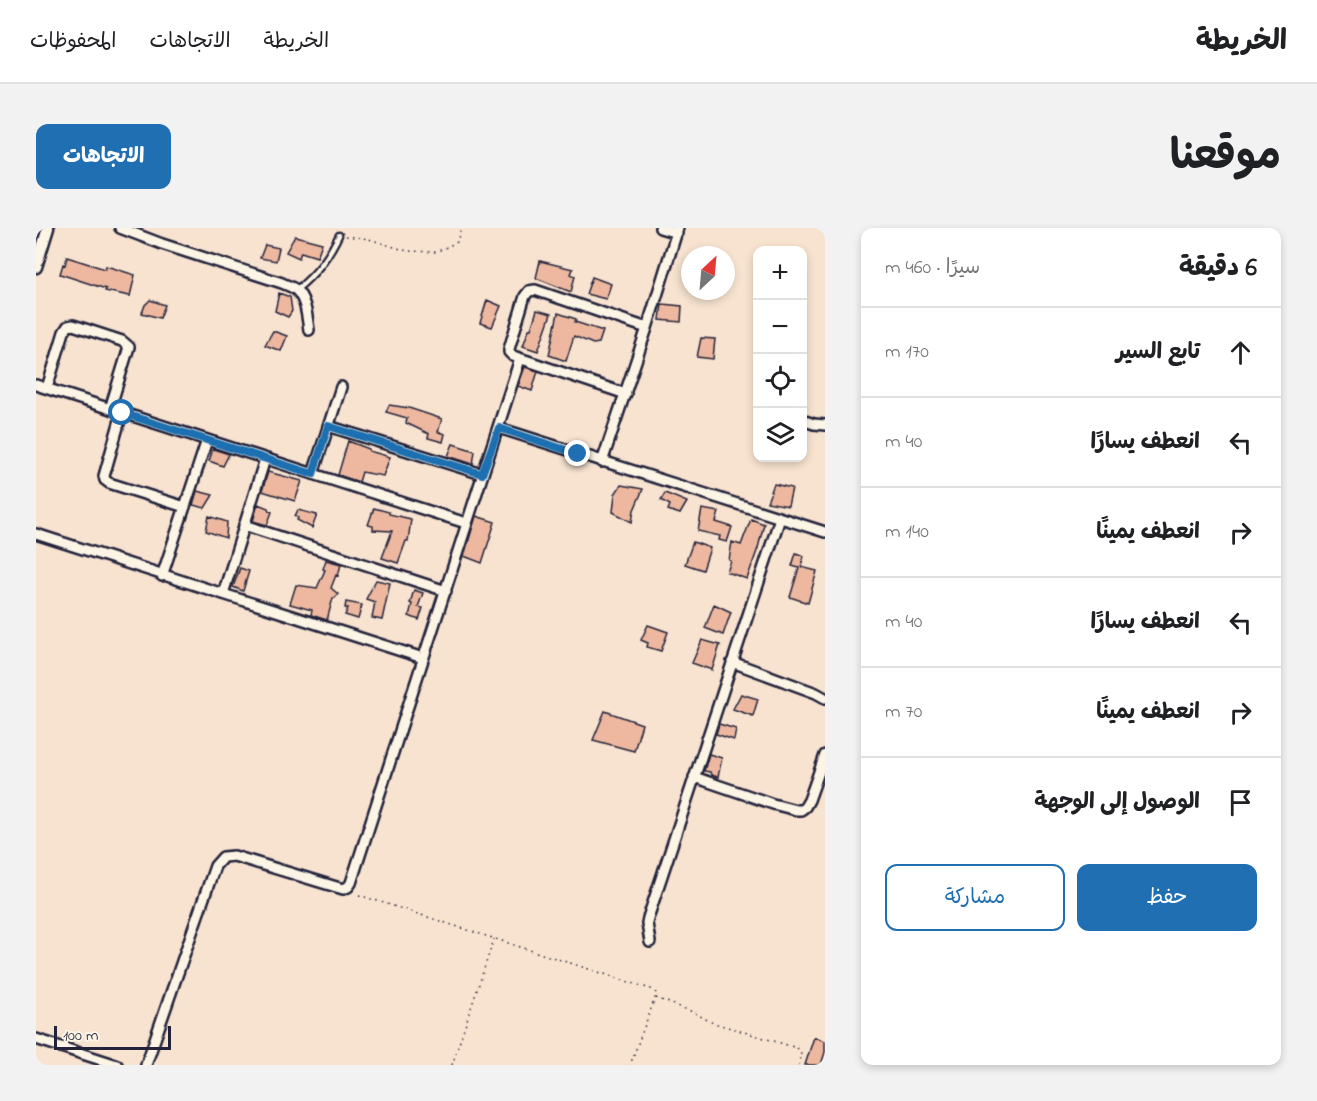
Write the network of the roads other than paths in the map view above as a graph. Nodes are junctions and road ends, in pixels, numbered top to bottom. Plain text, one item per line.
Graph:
1 (48, 228) edge
2 (120, 228) edge
3 (660, 228) edge
4 (677, 231) edge
5 (339, 235) road end
6 (36, 267) edge
7 (296, 290) junction
8 (648, 328) junction
9 (309, 330) dead end
10 (520, 359) junction
11 (36, 385) edge
12 (340, 387) dead end
13 (47, 388) junction
14 (626, 394) junction
15 (110, 409) junction
16 (122, 413) junction
17 (807, 422) edge
18 (825, 425) edge
19 (328, 426) junction
20 (499, 428) junction
21 (207, 440) junction
22 (266, 459) junction
23 (602, 462) junction
24 (313, 474) junction
25 (482, 474) junction
26 (184, 507) junction
27 (780, 518) junction
28 (466, 524) junction
29 (244, 525) junction
30 (825, 532) edge
31 (36, 534) edge
32 (162, 576) junction
33 (446, 591) junction
34 (223, 594) junction
35 (423, 658) junction
36 (732, 662) junction
37 (825, 699) edge
38 (825, 755) edge
39 (694, 777) junction
40 (650, 942) dead end
41 (36, 1039) edge
42 (117, 1065) edge
43 (146, 1065) edge

1 - 6 street
2 - 7 street
3 - 4 street
4 - 8 street
5 - 7 lane
7 - 9 street
8 - 10 street
8 - 14 street
10 - 14 street
10 - 20 street
11 - 13 street
12 - 19 street
13 - 15 street
13 - 15 street
14 - 23 street
15 - 16 street
16 - 21 street
16 - 26 street
17 - 18 street
19 - 24 street
19 - 25 street
20 - 23 street
20 - 25 street
21 - 22 street
21 - 26 street
22 - 24 street
22 - 29 street
23 - 27 street
24 - 28 street
25 - 28 street
26 - 32 street
27 - 30 street
27 - 36 street
28 - 33 street
29 - 33 street
29 - 34 street
31 - 32 street
32 - 34 street
33 - 35 street
34 - 35 street
35 - 43 street
36 - 37 street
36 - 39 street
38 - 39 street
39 - 40 street
41 - 42 street

